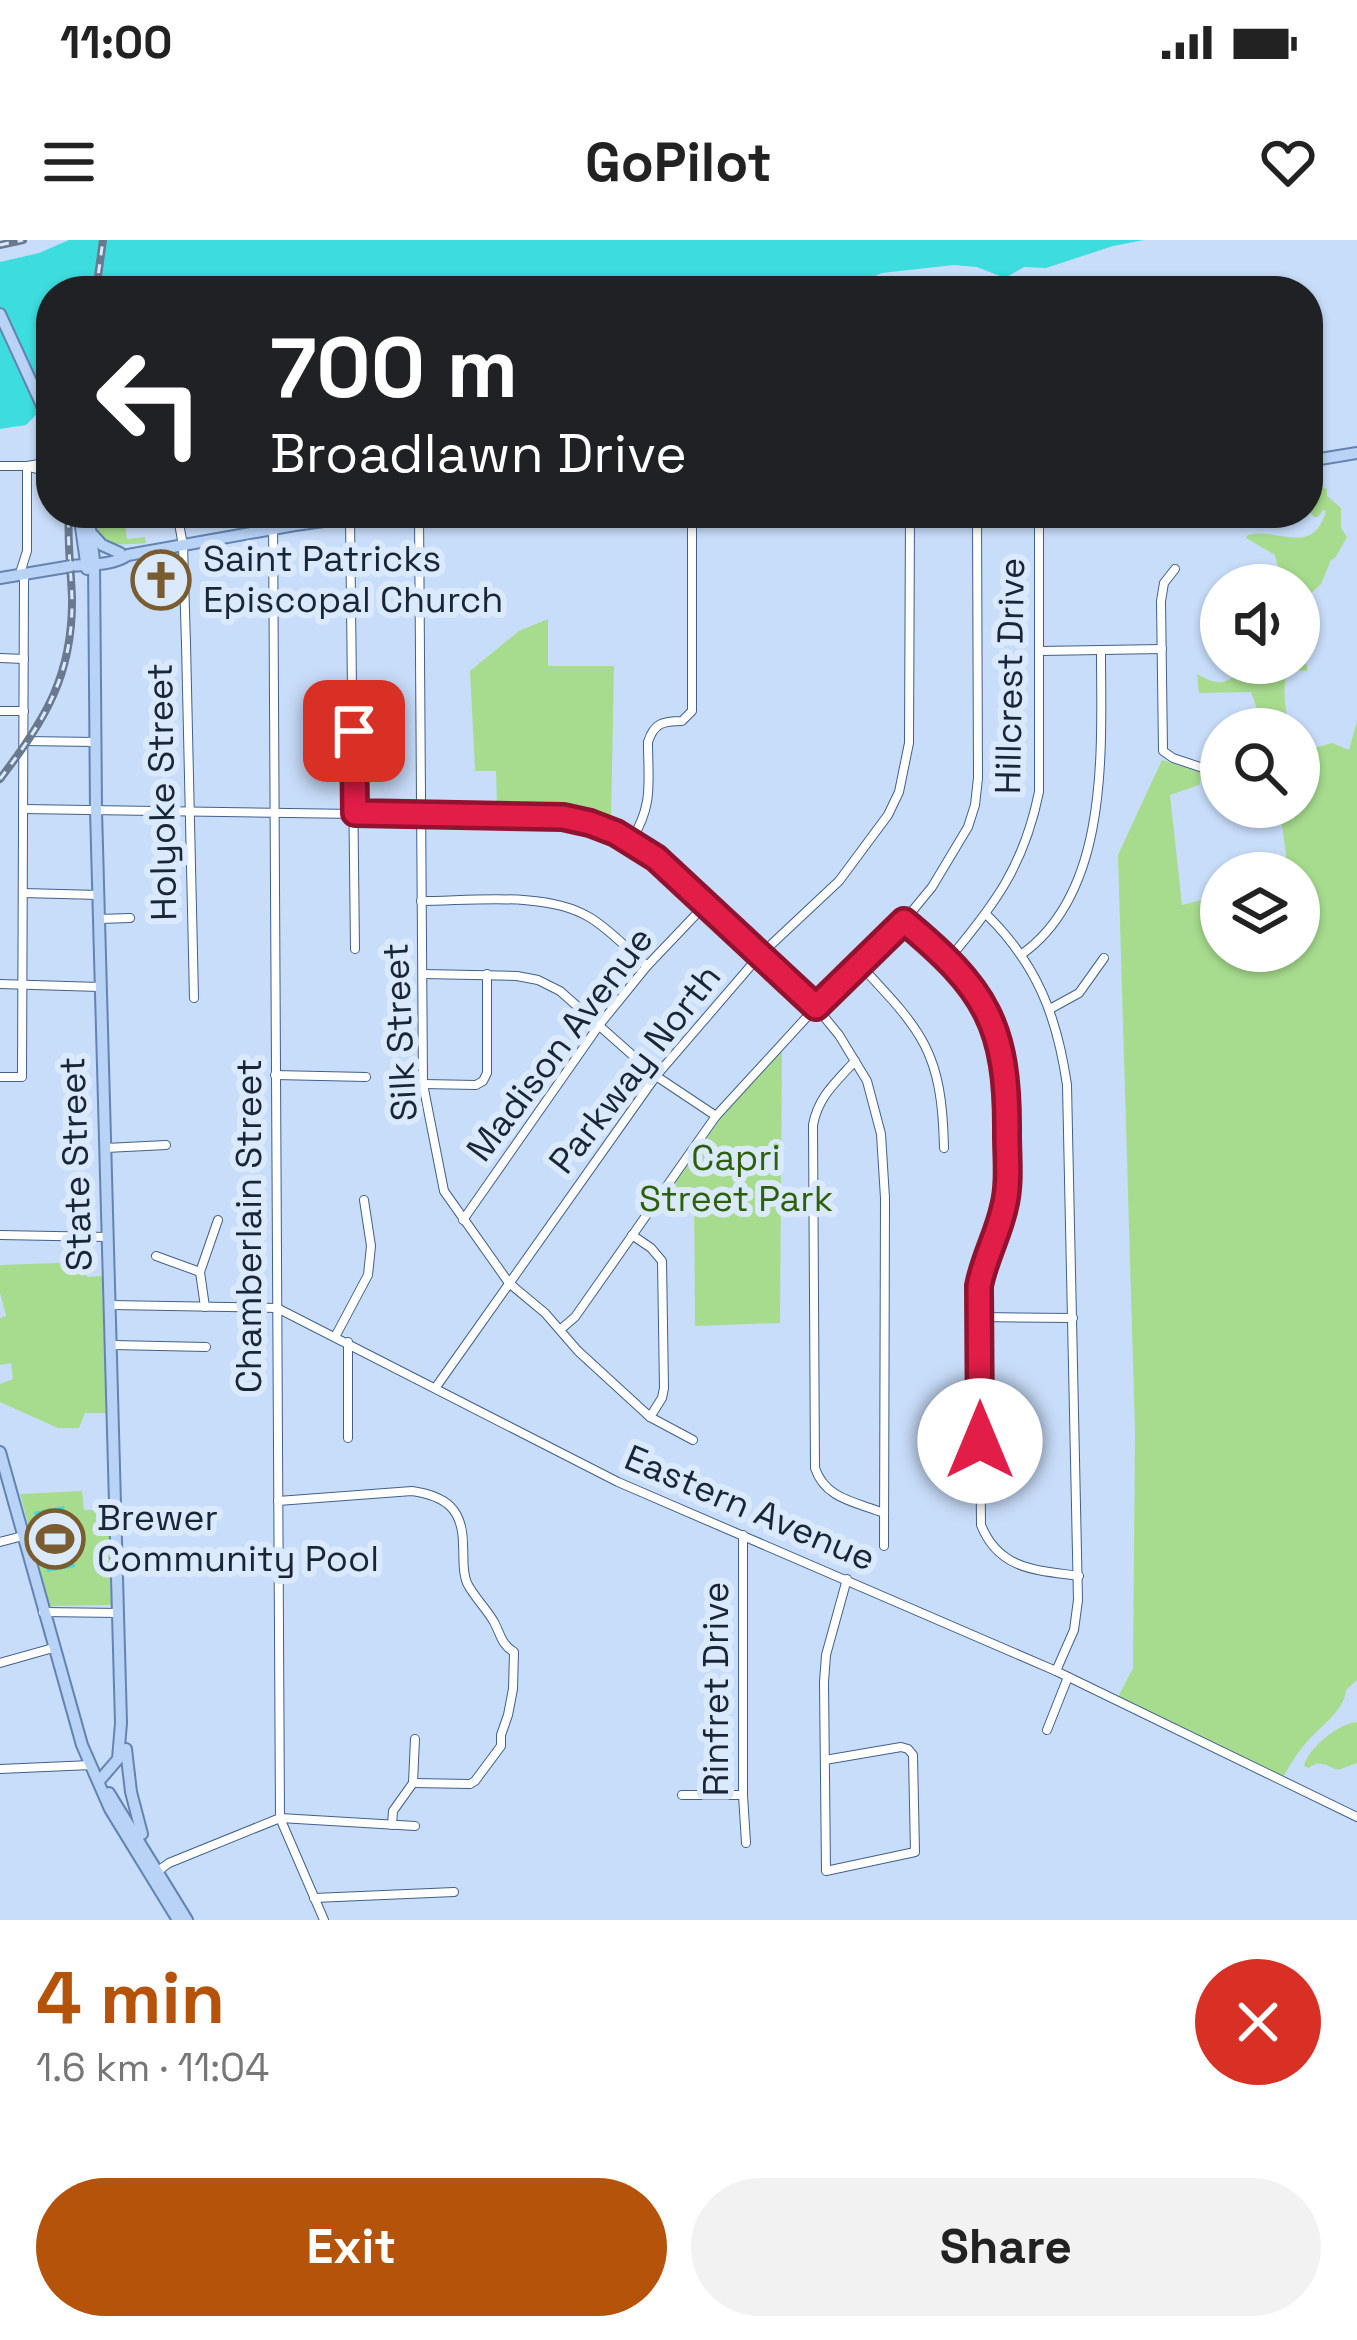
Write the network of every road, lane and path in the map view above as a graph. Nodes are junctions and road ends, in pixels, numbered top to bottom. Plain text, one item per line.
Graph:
1 (0, 314) edge
2 (36, 393) edge
3 (1357, 453) edge
4 (1323, 459) edge
5 (36, 465) edge
6 (0, 466) edge
7 (28, 466) junction
8 (36, 468) edge
9 (86, 528) edge
10 (90, 528) edge
11 (180, 528) edge
12 (279, 528) edge
13 (350, 528) edge
14 (418, 528) edge
15 (692, 528) edge
16 (910, 528) edge
17 (977, 528) edge
18 (1039, 528) edge
19 (273, 529) junction
20 (91, 532) junction
21 (183, 545) junction
22 (124, 554) junction
23 (92, 563) junction
24 (1175, 569) dead end
25 (23, 572) junction
26 (0, 575) edge
27 (1101, 650) junction
28 (1162, 650) junction
29 (1040, 651) junction
30 (0, 658) edge
31 (24, 659) junction
32 (0, 711) edge
33 (24, 711) junction
34 (23, 741) junction
35 (96, 742) junction
36 (1200, 767) edge
37 (23, 809) junction
38 (96, 810) junction
39 (190, 811) junction
40 (273, 812) junction
41 (355, 813) junction
42 (421, 814) junction
43 (632, 841) junction
44 (23, 893) junction
45 (99, 895) junction
46 (421, 901) junction
47 (706, 904) junction
48 (986, 914) junction
49 (130, 918) dead end
50 (100, 919) junction
51 (904, 921) junction
52 (355, 949) dead end
53 (1022, 954) junction
54 (760, 955) junction
55 (949, 958) junction
56 (1103, 958) dead end
57 (860, 965) junction
58 (647, 966) junction
59 (423, 974) junction
60 (487, 974) junction
61 (0, 984) edge
62 (22, 985) junction
63 (100, 987) junction
64 (194, 998) dead end
65 (816, 1007) junction
66 (1050, 1009) junction
67 (601, 1024) junction
68 (855, 1061) junction
69 (275, 1075) junction
70 (0, 1076) edge
71 (366, 1076) dead end
72 (656, 1076) junction
73 (423, 1084) junction
74 (716, 1116) junction
75 (166, 1145) dead end
76 (106, 1148) junction
77 (944, 1148) dead end
78 (364, 1199) dead end
79 (218, 1220) dead end
80 (463, 1220) junction
81 (0, 1235) edge
82 (632, 1235) junction
83 (108, 1237) junction
84 (156, 1256) dead end
85 (200, 1272) junction
86 (509, 1283) junction
87 (112, 1305) junction
88 (205, 1307) junction
89 (277, 1307) junction
90 (980, 1317) junction
91 (1072, 1318) junction
92 (560, 1329) junction
93 (335, 1336) junction
94 (347, 1342) junction
95 (113, 1345) junction
96 (206, 1347) dead end
97 (436, 1388) junction
98 (650, 1417) junction
99 (348, 1438) dead end
100 (693, 1440) dead end
101 (0, 1453) edge
102 (278, 1502) junction
103 (884, 1513) junction
104 (743, 1535) junction
105 (23, 1536) junction
106 (0, 1543) edge
107 (884, 1546) dead end
108 (1078, 1576) junction
109 (847, 1579) junction
110 (43, 1612) junction
111 (118, 1613) junction
112 (53, 1648) junction
113 (0, 1663) edge
114 (1056, 1671) junction
115 (1068, 1677) junction
116 (122, 1723) junction
117 (1047, 1730) dead end
118 (415, 1739) dead end
119 (126, 1749) junction
120 (825, 1760) junction
121 (91, 1765) junction
122 (0, 1769) edge
123 (100, 1781) junction
124 (413, 1783) junction
125 (682, 1795) dead end
126 (743, 1795) junction
127 (1357, 1817) edge
128 (280, 1818) junction
129 (392, 1825) junction
130 (415, 1826) dead end
131 (746, 1843) dead end
132 (154, 1863) junction
133 (454, 1892) dead end
134 (314, 1898) junction
135 (178, 1920) edge
136 (187, 1920) edge
137 (324, 1920) edge

1 - 2 main road
3 - 4 main road
5 - 7 street
6 - 7 street
7 - 8 street
7 - 25 street
9 - 23 main road, State Street
10 - 20 main road, State Street
11 - 21 street, Holyoke Street
12 - 19 main road
13 - 41 street
14 - 42 street, Silk Street
15 - 43 street
16 - 54 street, Parkway North
17 - 51 street
18 - 29 street, Hillcrest Drive
19 - 21 main road
19 - 40 street, Chamberlain Street
20 - 22 main road
20 - 23 main road, State Street
21 - 22 main road
21 - 39 street, Holyoke Street
22 - 23 main road
23 - 25 main road
23 - 35 main road, State Street
24 - 28 street
25 - 26 main road
25 - 31 street
27 - 28 street
27 - 29 street
27 - 53 street
28 - 36 street
29 - 48 street, Hillcrest Drive
30 - 31 street
31 - 33 street
32 - 33 street
33 - 34 street
34 - 35 street
34 - 37 street
35 - 38 main road, State Street
37 - 38 street
37 - 44 street
38 - 39 street
38 - 45 main road, State Street
39 - 40 street
39 - 64 street, Holyoke Street
40 - 41 street
40 - 69 street, Chamberlain Street
41 - 42 street
41 - 52 street
42 - 43 street
42 - 46 street, Silk Street
43 - 47 street
44 - 45 street
44 - 62 street
45 - 50 main road, State Street
46 - 58 street
46 - 59 street, Silk Street
47 - 54 street
47 - 58 street, Madison Avenue
48 - 53 street
48 - 55 street, Hillcrest Drive
49 - 50 street
50 - 63 main road, State Street
51 - 55 street
51 - 57 street
53 - 66 street
54 - 65 street
54 - 72 street, Parkway North
55 - 90 street
56 - 66 street
57 - 65 street
57 - 77 street
58 - 67 street, Madison Avenue
59 - 60 street
59 - 73 street, Silk Street
60 - 67 street
60 - 73 street
61 - 62 street
62 - 63 street
62 - 70 street
63 - 76 main road, State Street
65 - 68 street
65 - 74 street
66 - 91 street
67 - 72 street
67 - 80 street, Madison Avenue
68 - 103 street
68 - 103 street
69 - 71 street
69 - 89 street, Chamberlain Street
72 - 74 street
72 - 86 street, Parkway North
73 - 80 street, Silk Street
74 - 82 street
75 - 76 street
76 - 83 main road, State Street
78 - 93 street
79 - 85 street
80 - 86 street, Silk Street
81 - 83 street
82 - 92 street
82 - 98 street
83 - 87 main road, State Street
84 - 85 street
85 - 88 street
86 - 92 street, Silk Street
86 - 97 street, Parkway North
87 - 88 street, Eastern Avenue
87 - 95 main road, State Street
88 - 89 street, Eastern Avenue
89 - 93 street, Eastern Avenue
89 - 102 street, Chamberlain Street
90 - 91 street
90 - 108 street
91 - 108 street
92 - 98 street, Silk Street
93 - 94 street, Eastern Avenue
94 - 97 street, Eastern Avenue
94 - 99 street
95 - 96 street
95 - 111 main road, State Street
97 - 104 street, Eastern Avenue
98 - 100 street, Silk Street
101 - 105 main road
102 - 124 street
102 - 128 street, Chamberlain Street
103 - 107 street
104 - 109 street, Eastern Avenue
104 - 126 street, Rinfret Drive
105 - 106 street
105 - 110 main road
108 - 114 street
109 - 114 street, Eastern Avenue
109 - 120 street
110 - 111 street
110 - 112 main road
111 - 116 main road, State Street
112 - 113 street
112 - 121 main road
114 - 115 street, Eastern Avenue
115 - 117 street
115 - 127 street, Eastern Avenue
116 - 119 main road, State Street
116 - 123 main road, State Street
118 - 124 street
119 - 123 main road
119 - 132 main road, State Street
120 - 120 street
121 - 122 street
121 - 123 main road
123 - 132 main road
124 - 129 street
125 - 126 street
126 - 131 street, Rinfret Drive
128 - 129 street
128 - 132 street
128 - 134 street
129 - 130 street
132 - 135 main road
132 - 136 main road
133 - 134 street
134 - 137 street

